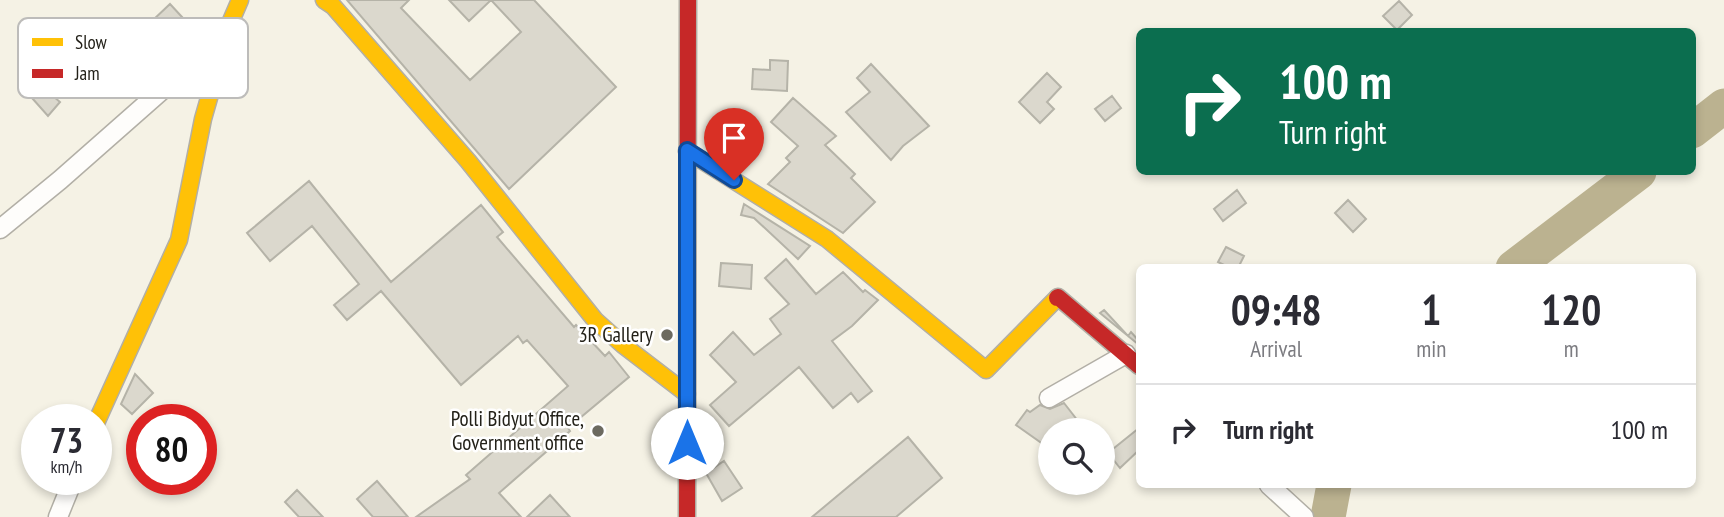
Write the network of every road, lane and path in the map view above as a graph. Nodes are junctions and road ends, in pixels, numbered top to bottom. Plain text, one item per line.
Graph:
1 (240, 0) edge
2 (324, 0) edge
3 (688, 0) edge
4 (233, 18) edge
5 (154, 98) edge
6 (209, 98) edge
7 (687, 150) junction
8 (0, 229) edge
9 (1133, 360) edge
10 (687, 394) junction
11 (1049, 398) dead end
12 (105, 404) edge
13 (1272, 488) edge
14 (67, 495) edge
15 (58, 517) edge
16 (687, 517) edge
17 (1304, 517) edge

1 - 4 main road
2 - 10 main road
3 - 7 main road
5 - 8 street
6 - 12 main road
7 - 9 main road
7 - 10 main road
9 - 11 street
10 - 16 main road
13 - 17 street
14 - 15 street

